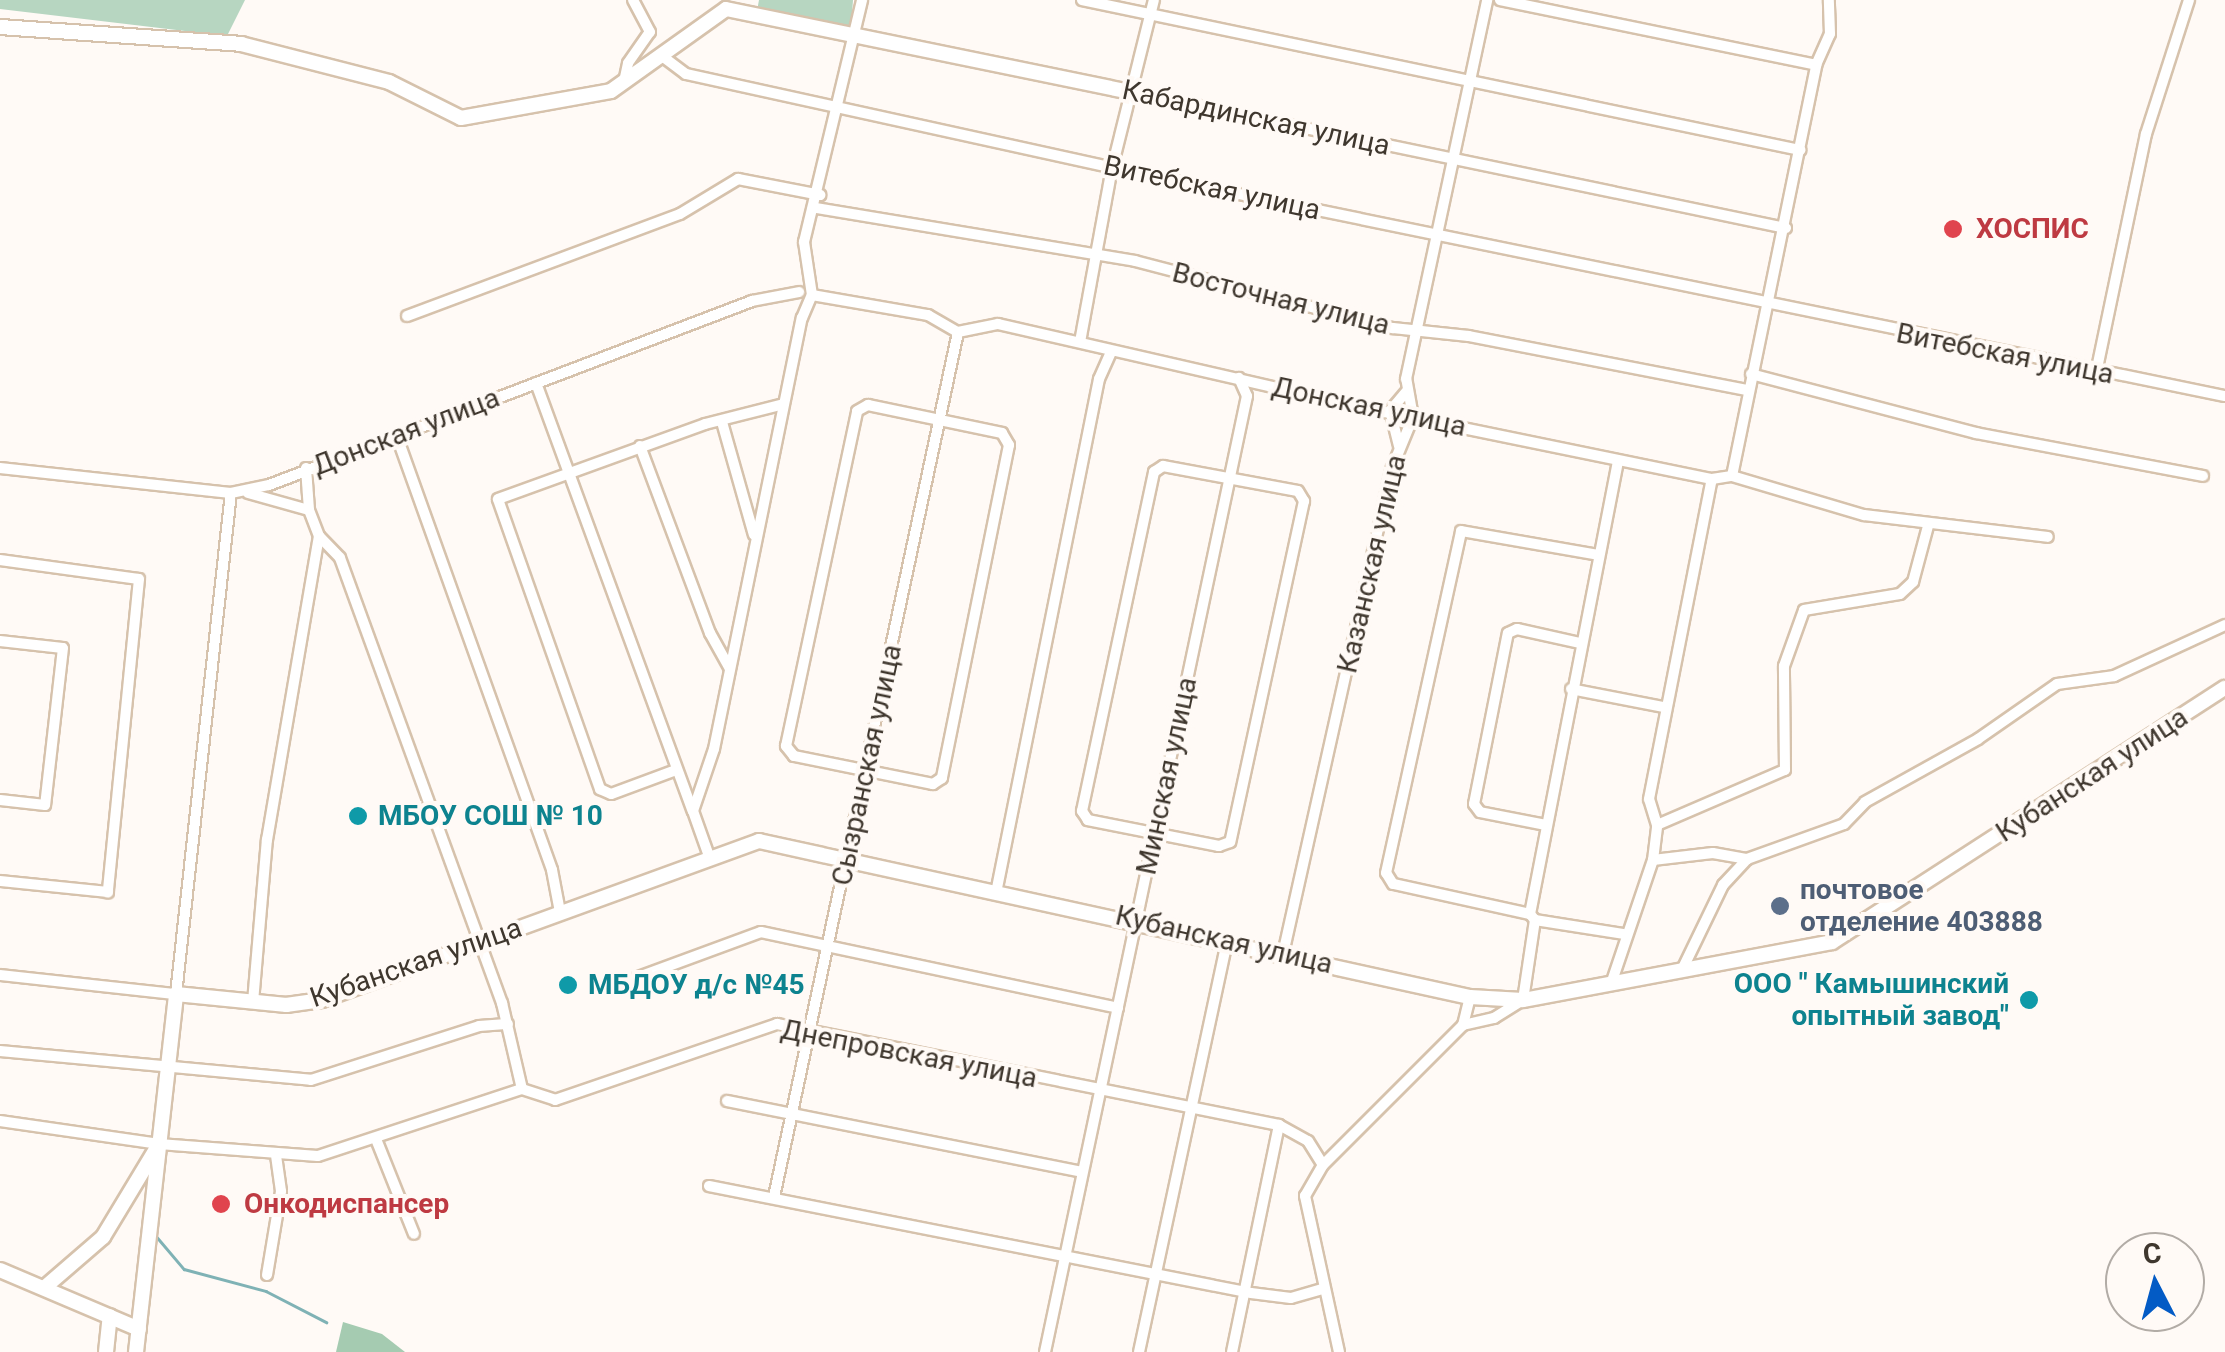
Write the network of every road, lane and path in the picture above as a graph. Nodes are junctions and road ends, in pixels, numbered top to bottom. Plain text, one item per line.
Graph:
1 (633, 0) edge
2 (862, 0) edge
3 (1082, 0) edge
4 (1154, 0) edge
5 (1488, 0) edge
6 (1500, 0) edge
7 (1829, 0) edge
8 (2189, 0) edge
9 (1151, 16) junction
10 (0, 27) edge
11 (856, 34) junction
12 (662, 56) junction
13 (1816, 65) junction
14 (1471, 81) junction
15 (624, 84) junction
16 (1132, 92) junction
17 (841, 107) junction
18 (1800, 150) junction
19 (1453, 160) junction
20 (1112, 168) junction
21 (820, 195) junction
22 (816, 208) junction
23 (1786, 228) junction
24 (1439, 234) junction
25 (1096, 257) junction
26 (811, 289) junction
27 (799, 292) junction
28 (1768, 306) junction
29 (407, 316) dead end
30 (802, 318) junction
31 (958, 332) junction
32 (1418, 332) junction
33 (1080, 342) junction
34 (1111, 352) junction
35 (2096, 372) junction
36 (1751, 374) junction
37 (1239, 378) junction
38 (536, 383) junction
39 (1746, 390) junction
40 (1406, 392) junction
41 (2225, 396) edge
42 (784, 404) junction
43 (1390, 411) junction
44 (1413, 417) junction
45 (939, 419) junction
46 (722, 422) junction
47 (396, 434) junction
48 (640, 446) junction
49 (1399, 446) junction
50 (1618, 460) junction
51 (0, 468) edge
52 (306, 468) junction
53 (568, 471) junction
54 (1732, 476) junction
55 (2203, 476) dead end
56 (1712, 479) junction
57 (1230, 480) junction
58 (236, 492) junction
59 (309, 510) junction
60 (1928, 526) junction
61 (319, 536) junction
62 (2048, 537) dead end
63 (756, 541) junction
64 (1600, 554) junction
65 (0, 560) edge
66 (2225, 626) edge
67 (0, 642) edge
68 (1580, 642) junction
69 (731, 670) junction
70 (2225, 688) edge
71 (1571, 689) junction
72 (1664, 707) junction
73 (676, 770) junction
74 (866, 770) junction
75 (0, 800) edge
76 (693, 811) junction
77 (1546, 825) junction
78 (1656, 825) junction
79 (1155, 834) junction
80 (710, 856) junction
81 (848, 858) junction
82 (1746, 859) junction
83 (1653, 860) junction
84 (0, 881) edge
85 (997, 888) junction
86 (560, 912) junction
87 (1533, 917) junction
88 (1136, 920) junction
89 (1623, 934) junction
90 (1227, 941) junction
91 (476, 943) junction
92 (829, 946) junction
93 (1283, 954) junction
94 (1681, 972) junction
95 (0, 975) edge
96 (1610, 984) junction
97 (606, 988) dead end
98 (176, 994) junction
99 (1470, 997) junction
100 (1523, 1000) junction
101 (252, 1002) junction
102 (1118, 1008) junction
103 (508, 1024) junction
104 (1463, 1024) junction
105 (810, 1030) junction
106 (0, 1051) edge
107 (169, 1069) junction
108 (522, 1089) junction
109 (1099, 1091) junction
110 (727, 1101) dead end
111 (1190, 1110) junction
112 (791, 1114) junction
113 (0, 1121) edge
114 (1279, 1125) junction
115 (376, 1139) junction
116 (160, 1144) junction
117 (276, 1158) junction
118 (1324, 1165) junction
119 (1082, 1172) junction
120 (709, 1186) dead end
121 (774, 1198) junction
122 (414, 1234) dead end
123 (1068, 1254) junction
124 (0, 1270) edge
125 (1155, 1273) junction
126 (266, 1275) dead end
127 (44, 1288) junction
128 (1323, 1289) junction
129 (1246, 1292) junction
130 (110, 1316) junction
131 (140, 1328) junction
132 (106, 1352) edge
133 (136, 1352) edge
134 (1045, 1352) edge
135 (1138, 1352) edge
136 (1232, 1352) edge
137 (1339, 1352) edge

1 - 15 street
2 - 11 street
3 - 9 street
4 - 9 street
5 - 14 street, Казанская улица
6 - 13 street
7 - 13 street
8 - 35 street
9 - 14 street
9 - 16 street
10 - 15 street
11 - 12 street, Кабардинская улица
11 - 16 street, Кабардинская улица
11 - 17 street
12 - 15 street
12 - 17 street, Витебская улица
13 - 18 street
14 - 18 street
14 - 19 street, Казанская улица
16 - 19 street, Кабардинская улица
16 - 20 street
17 - 20 street, Витебская улица
17 - 21 street
18 - 23 street
19 - 23 street, Кабардинская улица
19 - 24 street, Казанская улица
20 - 24 street, Витебская улица
20 - 25 street
21 - 22 street
21 - 29 street
22 - 25 street, Восточная улица
22 - 26 street
23 - 28 street
24 - 28 street, Витебская улица
24 - 32 street, Казанская улица
25 - 32 street, Восточная улица
25 - 33 street
26 - 27 street
26 - 30 street
26 - 31 street, Донская улица
27 - 30 street
27 - 38 street, Донская улица
28 - 35 street, Витебская улица
28 - 36 street
30 - 42 street
31 - 33 street, Донская улица
31 - 45 street, Сызранская улица
32 - 39 street, Восточная улица
32 - 40 street, Казанская улица
33 - 34 street, Донская улица
34 - 37 street, Донская улица
34 - 85 street
35 - 41 street, Витебская улица
36 - 39 street
36 - 55 street
37 - 43 street, Донская улица
37 - 57 street, Минская улица
38 - 47 street, Донская улица
38 - 53 street
39 - 54 street
40 - 43 street
40 - 44 street, Казанская улица
42 - 46 street
42 - 63 street
43 - 44 street, Донская улица
43 - 49 street
44 - 49 street, Казанская улица
44 - 50 street, Донская улица
45 - 74 street, Сызранская улица
45 - 74 street
45 - 74 street
46 - 48 street
46 - 63 street
47 - 52 street, Донская улица
47 - 86 street
48 - 53 street
48 - 69 street
49 - 93 street, Казанская улица
50 - 56 street, Донская улица
50 - 64 street
51 - 58 street, Донская улица
52 - 58 street, Донская улица
52 - 59 street
53 - 73 street
53 - 73 street
54 - 56 street, Донская улица
54 - 60 street, Донская улица
56 - 72 street
57 - 79 street, Минская улица
57 - 79 street
57 - 79 street
58 - 59 street
58 - 98 street
59 - 61 street
60 - 62 street, Донская улица
60 - 78 street
61 - 91 street
61 - 101 street
63 - 69 street
64 - 68 street
64 - 87 street
65 - 84 street
66 - 82 street
67 - 75 street
68 - 71 street
68 - 77 street
69 - 76 street
70 - 94 street, Кубанская улица
71 - 72 street
71 - 77 street
72 - 78 street
73 - 76 street
74 - 81 street, Сызранская улица
76 - 80 street
77 - 87 street
78 - 83 street
79 - 88 street, Минская улица
80 - 81 street, Кубанская улица
80 - 86 street, Кубанская улица
81 - 85 street, Кубанская улица
81 - 92 street, Сызранская улица
82 - 83 street
82 - 94 street
83 - 89 street
85 - 88 street, Кубанская улица
86 - 91 street, Кубанская улица
87 - 89 street
87 - 100 street
88 - 90 street, Кубанская улица
88 - 102 street, Минская улица
89 - 96 street
90 - 93 street, Кубанская улица
90 - 111 street
91 - 101 street, Кубанская улица
91 - 103 street
92 - 97 street
92 - 102 street
92 - 105 street, Сызранская улица
93 - 99 street, Кубанская улица
94 - 96 street, Кубанская улица
95 - 98 street, Кубанская улица
96 - 100 street, Кубанская улица
98 - 101 street, Кубанская улица
98 - 107 street
99 - 100 street, Кубанская улица
99 - 104 street
100 - 104 street
102 - 109 street, Минская улица
103 - 107 street
103 - 108 street
104 - 118 street
105 - 108 street, Днепровская улица
105 - 109 street, Днепровская улица
105 - 112 street, Сызранская улица
106 - 107 street
107 - 116 street
108 - 115 street, Днепровская улица
109 - 111 street, Днепровская улица
109 - 119 street, Минская улица
110 - 112 street
111 - 114 street, Днепровская улица
111 - 125 street
112 - 119 street
112 - 121 street, Сызранская улица
113 - 116 street, Днепровская улица
114 - 118 street, Днепровская улица
114 - 129 street
115 - 117 street, Днепровская улица
115 - 122 street
116 - 117 street, Днепровская улица
116 - 127 street
116 - 131 street
117 - 126 street
118 - 128 street
119 - 123 street, Минская улица
120 - 121 street
121 - 123 street
123 - 125 street
123 - 134 street, Минская улица
124 - 127 street
125 - 129 street
125 - 135 street
127 - 130 street
128 - 129 street
128 - 137 street
129 - 136 street
130 - 131 street
130 - 132 street
131 - 133 street

